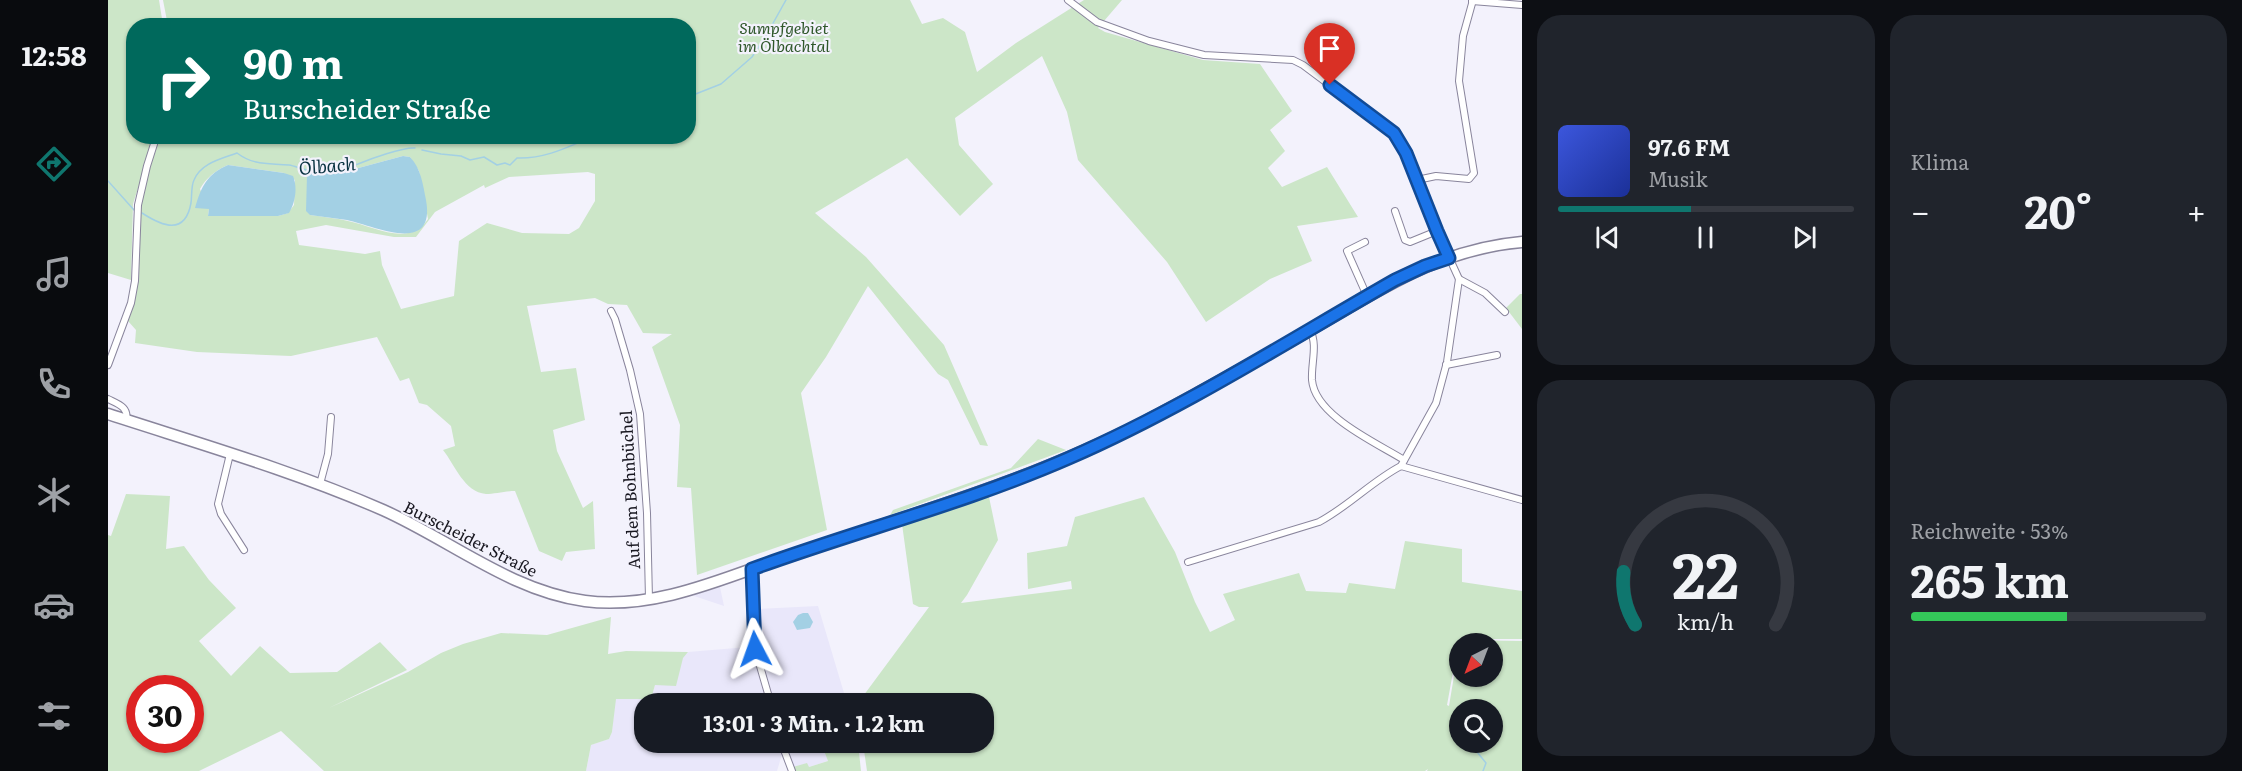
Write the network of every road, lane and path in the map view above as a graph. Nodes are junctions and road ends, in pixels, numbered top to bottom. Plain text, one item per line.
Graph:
1 (1068, 0) edge
2 (1472, 1) edge
3 (1522, 5) edge
4 (154, 144) dead end
5 (1417, 180) junction
6 (1395, 211) dead end
7 (1437, 231) junction
8 (1365, 242) dead end
9 (1522, 242) edge
10 (1449, 258) junction
11 (1459, 279) junction
12 (1367, 296) junction
13 (611, 311) dead end
14 (1505, 312) dead end
15 (1310, 330) junction
16 (1497, 356) dead end
17 (108, 364) edge
18 (1446, 365) junction
19 (108, 399) edge
20 (108, 414) edge
21 (330, 417) dead end
22 (126, 420) junction
23 (230, 454) junction
24 (1403, 463) junction
25 (320, 484) junction
26 (1522, 500) edge
27 (244, 550) dead end
28 (1188, 562) dead end
29 (752, 569) junction
30 (649, 599) junction
31 (768, 693) edge
32 (785, 753) edge
33 (792, 771) edge

1 - 5 street
2 - 3 street
2 - 5 street
4 - 17 street
5 - 7 street
6 - 7 street
7 - 10 street
8 - 12 street
9 - 10 main road
10 - 11 street
10 - 12 main road
11 - 14 street
11 - 18 street
12 - 15 main road
13 - 30 street, Auf dem Bohnbüchel
15 - 24 street
15 - 29 main road, Burscheider Straße
16 - 18 street
18 - 24 street
19 - 22 street
20 - 22 main road, Burscheider Straße
21 - 25 street
22 - 23 main road, Burscheider Straße
23 - 25 main road, Burscheider Straße
23 - 27 street
24 - 26 street
24 - 28 street
25 - 30 main road, Burscheider Straße
29 - 30 main road, Burscheider Straße
29 - 31 street
32 - 33 street

